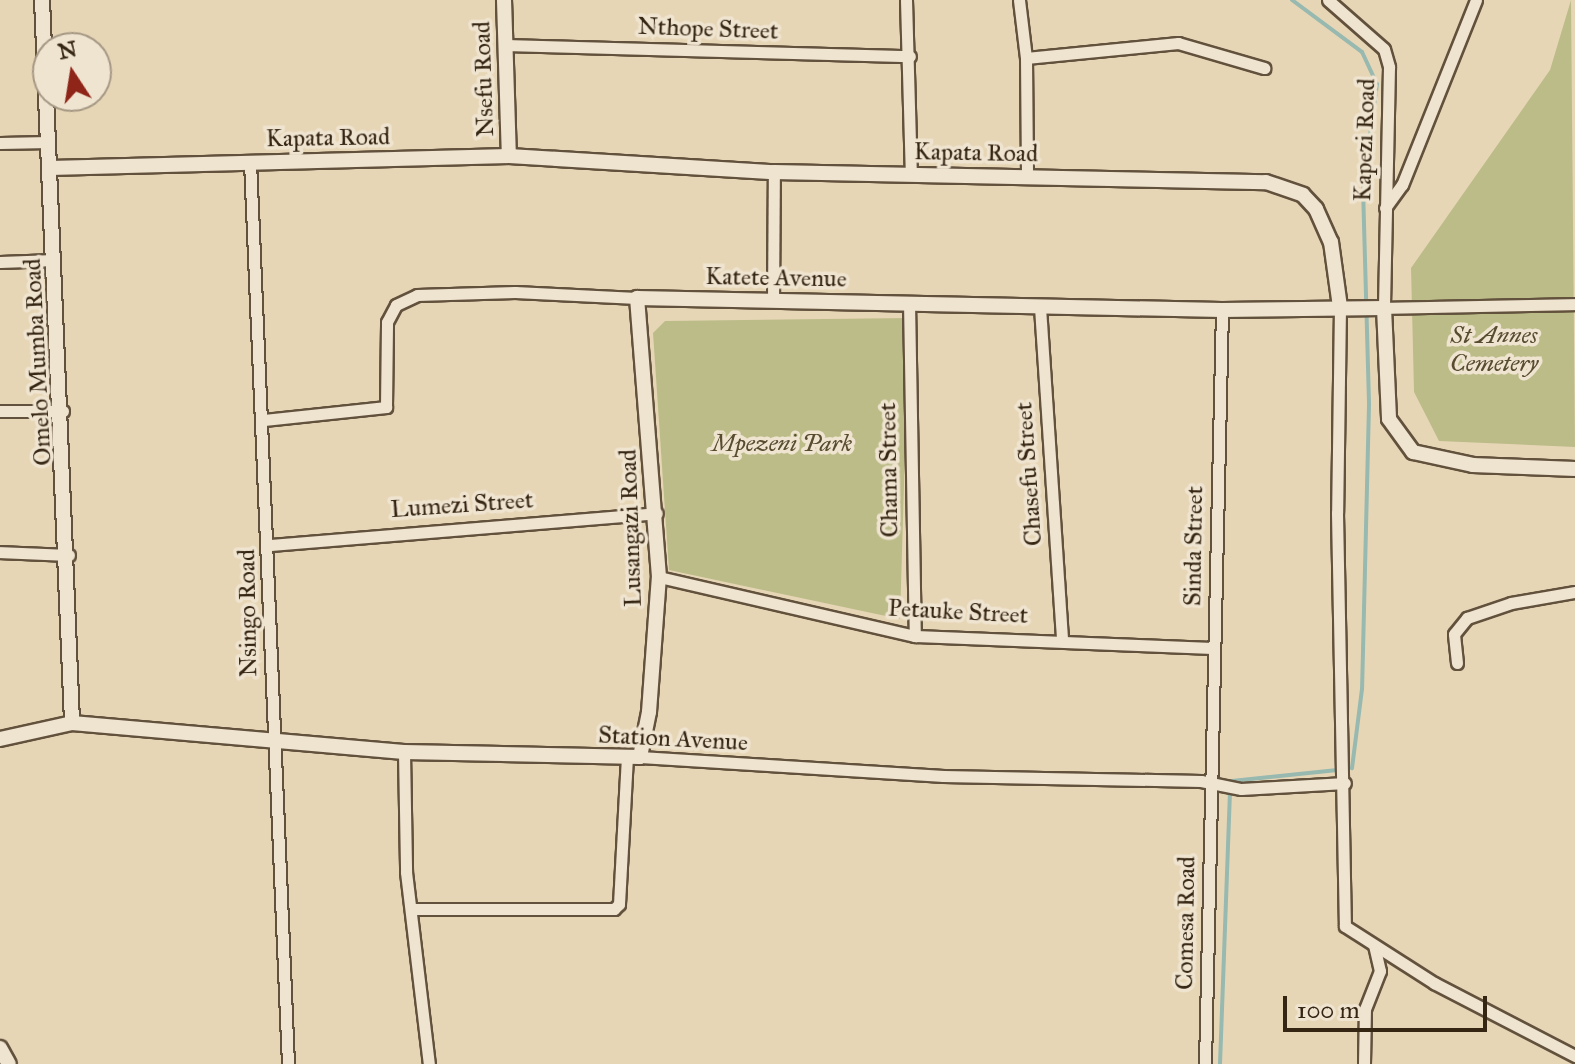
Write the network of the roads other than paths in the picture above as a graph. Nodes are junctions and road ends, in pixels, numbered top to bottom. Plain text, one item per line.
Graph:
1 (42, 0) edge
2 (504, 0) edge
3 (906, 0) edge
4 (1019, 0) edge
5 (1328, 0) edge
6 (1476, 0) edge
7 (505, 45) junction
8 (910, 56) junction
9 (1026, 58) junction
10 (1264, 68) dead end
11 (49, 142) junction
12 (0, 143) edge
13 (509, 156) junction
14 (250, 161) junction
15 (50, 168) junction
16 (774, 172) junction
17 (911, 174) junction
18 (1027, 176) junction
19 (1385, 209) junction
20 (54, 260) junction
21 (0, 262) edge
22 (637, 298) junction
23 (773, 301) junction
24 (909, 302) junction
25 (1575, 304) edge
26 (1040, 307) junction
27 (1340, 307) junction
28 (1372, 308) junction
29 (1222, 310) junction
30 (0, 411) edge
31 (63, 411) junction
32 (264, 420) junction
33 (1575, 469) edge
34 (657, 513) junction
35 (270, 545) junction
36 (0, 552) edge
37 (69, 555) junction
38 (659, 577) junction
39 (1575, 592) edge
40 (915, 636) junction
41 (1062, 638) junction
42 (1213, 648) junction
43 (1457, 663) dead end
44 (72, 723) junction
45 (0, 739) edge
46 (271, 741) junction
47 (404, 752) junction
48 (633, 756) junction
49 (1345, 783) junction
50 (1211, 784) junction
51 (412, 909) junction
52 (1374, 946) junction
53 (0, 1048) edge
54 (1575, 1056) edge
55 (9, 1064) edge
56 (288, 1064) edge
57 (429, 1064) edge
58 (1205, 1064) edge
59 (1364, 1064) edge

1 - 11 street, Omelo Mumba Road
2 - 7 street, Nsefu Road
3 - 8 street
4 - 9 street
5 - 19 street, Kapezi Road
6 - 19 street
7 - 8 street, Nthope Street
7 - 13 street, Nsefu Road
8 - 17 street
9 - 10 street
9 - 18 street
11 - 12 street
11 - 15 street, Omelo Mumba Road
13 - 14 street, Kapata Road
13 - 16 street, Kapata Road
14 - 15 street, Kapata Road
14 - 32 street, Nsingo Road
15 - 20 street, Omelo Mumba Road
16 - 17 street, Kapata Road
16 - 23 street
17 - 18 street, Kapata Road
18 - 27 street, Kapata Road
19 - 28 street, Kapezi Road
20 - 21 street
20 - 31 street, Omelo Mumba Road
22 - 23 street, Katete Avenue
22 - 32 street, Katete Avenue
22 - 34 street, Lusangazi Road
23 - 24 street, Katete Avenue
24 - 26 street, Katete Avenue
24 - 40 street, Chama Street
25 - 28 street
26 - 29 street, Katete Avenue
26 - 41 street, Chasefu Street
27 - 28 street, Katete Avenue
27 - 29 street, Katete Avenue
27 - 49 street, Kapata Road
28 - 33 street
29 - 42 street, Sinda Street
30 - 31 street
31 - 37 street, Omelo Mumba Road
32 - 35 street, Nsingo Road
34 - 35 street, Lumezi Street
34 - 38 street, Lusangazi Road
35 - 46 street, Nsingo Road
36 - 37 street
37 - 44 street, Omelo Mumba Road
38 - 40 street, Petauke Street
38 - 48 street, Lusangazi Road
39 - 43 street
40 - 41 street, Petauke Street
41 - 42 street, Petauke Street
42 - 50 street, Sinda Street
44 - 45 street, Station Avenue
44 - 46 street, Station Avenue
46 - 47 street, Station Avenue
46 - 56 street, Nsingo Road
47 - 48 street, Station Avenue
47 - 51 street
48 - 50 street, Station Avenue
48 - 51 street
49 - 50 street, Station Avenue
49 - 52 street, Kapata Road
50 - 58 street, Comesa Road
51 - 57 street
52 - 54 street
52 - 59 street
53 - 55 street

